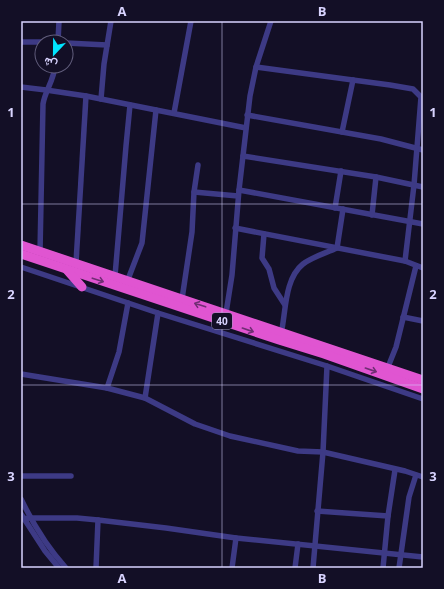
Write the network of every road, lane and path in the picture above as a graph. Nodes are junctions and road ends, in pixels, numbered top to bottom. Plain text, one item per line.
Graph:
1 (58, 21) edge
2 (111, 21) edge
3 (192, 21) edge
4 (271, 21) edge
5 (58, 34) edge
6 (21, 42) edge
7 (34, 42) edge
8 (74, 43) edge
9 (107, 45) junction
10 (256, 67) junction
11 (53, 74) edge
12 (353, 80) junction
13 (21, 87) edge
14 (46, 90) junction
15 (86, 96) junction
16 (101, 99) junction
17 (130, 105) junction
18 (156, 110) junction
19 (174, 113) junction
20 (247, 115) junction
21 (246, 128) junction
22 (342, 132) junction
23 (420, 149) edge
24 (243, 156) junction
25 (198, 165) dead end
26 (341, 171) junction
27 (376, 177) junction
28 (414, 185) junction
29 (423, 187) edge
30 (194, 192) junction
31 (239, 193) junction
32 (336, 208) junction
33 (343, 209) junction
34 (372, 215) junction
35 (410, 222) junction
36 (423, 224) edge
37 (235, 228) junction
38 (264, 234) junction
39 (21, 245) edge
40 (337, 248) junction
41 (40, 252) junction
42 (21, 254) edge
43 (405, 261) junction
44 (76, 263) junction
45 (21, 266) edge
46 (416, 266) junction
47 (423, 268) edge
48 (66, 269) junction
49 (114, 276) junction
50 (126, 285) junction
51 (82, 287) junction
52 (182, 299) junction
53 (128, 303) junction
54 (285, 305) junction
55 (158, 313) junction
56 (226, 313) junction
57 (209, 317) junction
58 (403, 317) junction
59 (423, 321) edge
60 (206, 328) junction
61 (280, 336) junction
62 (327, 366) junction
63 (388, 367) junction
64 (21, 374) edge
65 (423, 380) edge
66 (107, 388) junction
67 (423, 389) edge
68 (145, 398) junction
69 (423, 399) edge
70 (323, 452) junction
71 (395, 470) junction
72 (416, 475) junction
73 (21, 476) edge
74 (71, 476) dead end
75 (423, 477) edge
76 (21, 499) edge
77 (317, 511) junction
78 (388, 516) junction
79 (22, 517) edge
80 (30, 518) junction
81 (98, 520) junction
82 (236, 538) junction
83 (298, 544) junction
84 (316, 546) junction
85 (384, 554) junction
86 (400, 556) junction
87 (423, 558) edge
88 (59, 568) edge
89 (66, 568) edge
90 (96, 568) edge
91 (232, 568) edge
92 (295, 568) edge
93 (313, 568) edge
94 (383, 568) edge
95 (399, 568) edge

1 - 5 street
2 - 9 street
3 - 19 street
4 - 10 street
6 - 7 street
8 - 9 street
9 - 16 street
10 - 12 street
10 - 20 street
11 - 14 street
12 - 22 street
12 - 23 street
13 - 14 street
14 - 15 street
14 - 41 street
15 - 16 street
15 - 44 street
16 - 17 street
17 - 18 street
17 - 49 street
18 - 19 street
18 - 50 street
19 - 21 street
20 - 21 street
20 - 22 street
21 - 24 street
22 - 23 street
23 - 28 street
24 - 26 street
24 - 31 street
25 - 30 street
26 - 27 street
26 - 32 street
27 - 28 street
27 - 34 street
28 - 29 street
28 - 35 street
30 - 31 street
30 - 52 street
31 - 32 street
31 - 37 street
32 - 33 street
33 - 34 street
33 - 40 street
34 - 35 street
35 - 36 street
35 - 43 street
37 - 38 street
37 - 56 street
38 - 40 street
38 - 54 street
39 - 41 highway, 40
40 - 43 street
40 - 54 street
41 - 44 highway, 40
42 - 48 highway, 40
43 - 46 street
44 - 49 highway, 40
45 - 51 street
46 - 47 street
46 - 58 street
48 -> 50 highway, 40
48 - 51 highway
49 - 50 highway, 40
50 - 52 highway, 40
50 - 57 highway, 40
51 - 53 street
56 -> 52 highway, 40
53 - 55 street
53 - 66 street
54 - 61 street
55 - 60 street
55 - 68 street
56 - 61 highway, 40
57 - 60 street
57 -> 61 highway, 40
58 - 59 street
58 - 63 street
60 - 62 street
61 - 63 highway, 40
61 -> 67 highway, 40
62 - 69 street
62 - 70 street
63 - 65 highway, 40
64 - 66 street
66 - 68 street
68 - 70 street
70 - 71 street
70 - 77 street
71 - 72 street
71 - 78 street
72 - 75 street
72 - 86 street
73 - 74 street
76 - 80 street
77 - 78 street
77 - 84 street
78 - 85 street
79 - 80 street
79 - 88 street
80 - 81 street
80 - 89 street
81 - 82 street
81 - 90 street
82 - 83 street
82 - 91 street
83 - 84 street
83 - 92 street
84 - 85 street
84 - 93 street
85 - 86 street
85 - 94 street
86 - 87 street
86 - 95 street

